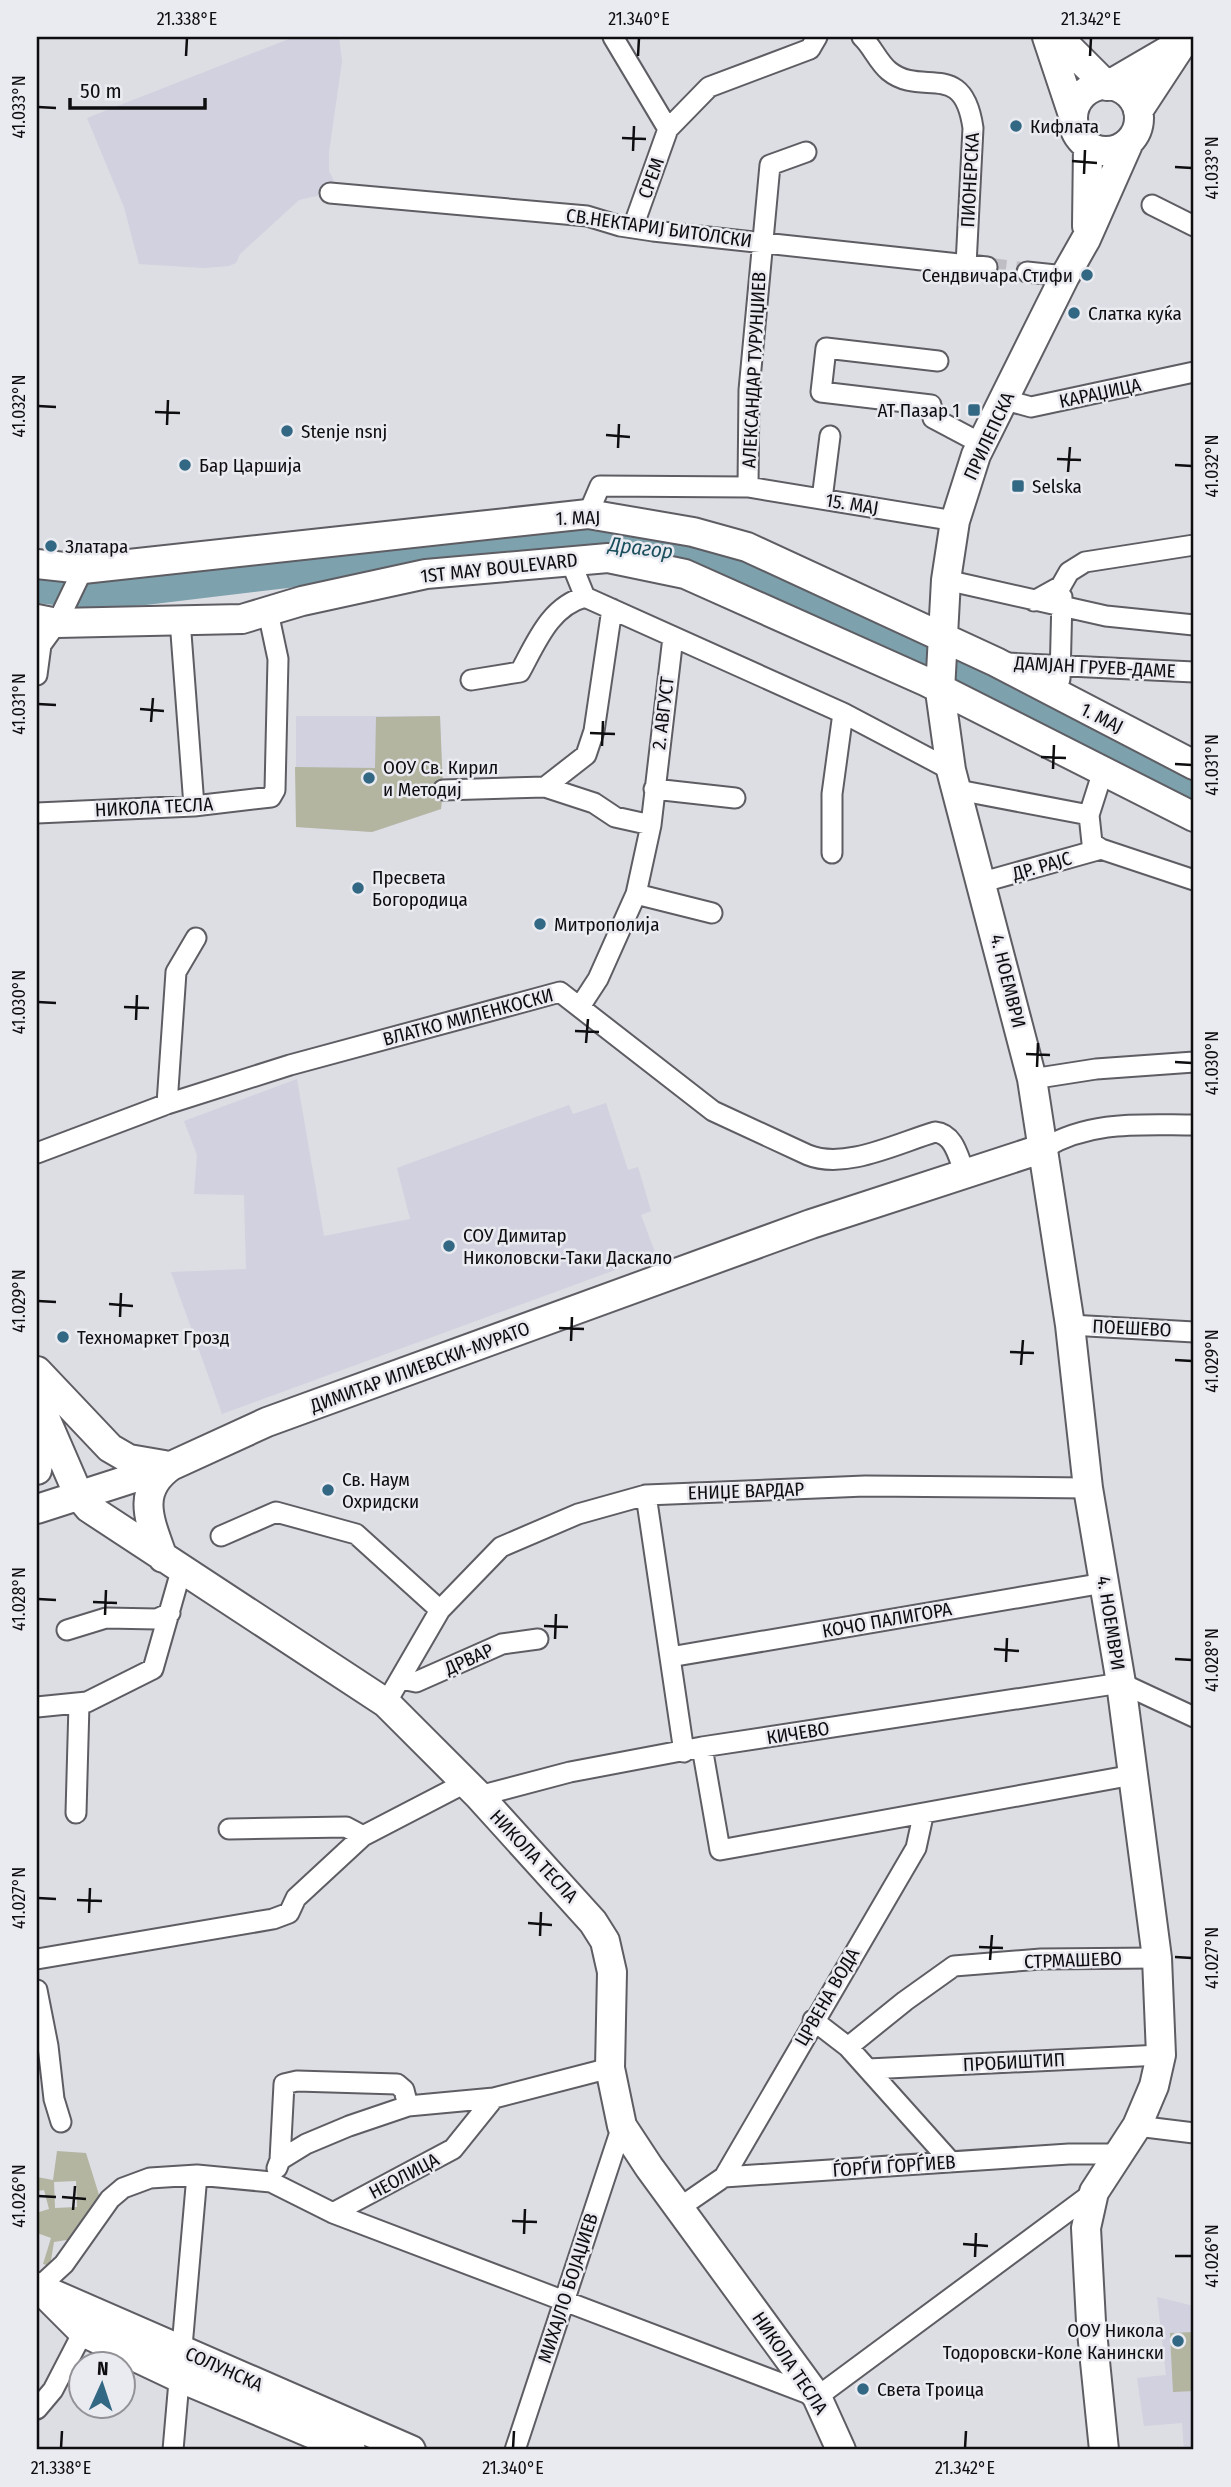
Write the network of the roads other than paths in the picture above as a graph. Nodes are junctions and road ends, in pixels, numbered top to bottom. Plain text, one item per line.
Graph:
1 (613, 37) edge
2 (817, 37) edge
3 (862, 37) edge
4 (1047, 37) edge
5 (1058, 37) edge
6 (1186, 41) edge
7 (1107, 86) junction
8 (1138, 111) junction
9 (1073, 115) junction
10 (668, 130) junction
11 (1129, 142) junction
12 (1088, 146) junction
13 (806, 152) dead end
14 (330, 193) dead end
15 (1152, 205) dead end
16 (1194, 226) edge
17 (633, 227) junction
18 (1086, 239) junction
19 (761, 243) junction
20 (966, 265) junction
21 (987, 267) tunnel mouth
22 (1027, 272) tunnel mouth
23 (1065, 276) junction
24 (938, 361) dead end
25 (1194, 372) edge
26 (1005, 401) junction
27 (830, 436) dead end
28 (982, 444) junction
29 (748, 487) junction
30 (822, 499) junction
31 (588, 514) junction
32 (955, 521) junction
33 (1194, 545) edge
34 (570, 560) junction
35 (37, 564) edge
36 (80, 574) junction
37 (946, 580) junction
38 (1061, 586) junction
39 (585, 597) junction
40 (1034, 601) junction
41 (1062, 608) junction
42 (612, 609) junction
43 (268, 612) junction
44 (180, 620) junction
45 (1194, 625) edge
46 (47, 628) edge
47 (673, 637) junction
48 (945, 640) junction
49 (996, 662) junction
50 (1060, 667) junction
51 (1194, 672) edge
52 (37, 675) edge
53 (471, 680) dead end
54 (940, 691) junction
55 (1060, 695) junction
56 (843, 713) junction
57 (1194, 765) edge
58 (1102, 771) junction
59 (955, 780) junction
60 (545, 787) junction
61 (653, 789) junction
62 (443, 790) dead end
63 (735, 797) dead end
64 (194, 806) junction
65 (37, 813) edge
66 (1089, 815) junction
67 (1194, 817) edge
68 (651, 825) junction
69 (1101, 849) junction
70 (832, 853) dead end
71 (1194, 880) edge
72 (983, 882) junction
73 (636, 894) junction
74 (712, 913) dead end
75 (197, 938) dead end
76 (581, 1005) junction
77 (1194, 1062) edge
78 (1032, 1079) junction
79 (167, 1104) junction
80 (1194, 1125) edge
81 (1044, 1148) junction
82 (37, 1153) edge
83 (964, 1171) junction
84 (1070, 1325) junction
85 (1194, 1332) edge
86 (37, 1371) edge
87 (41, 1410) edge
88 (171, 1466) junction
89 (37, 1470) edge
90 (1088, 1488) junction
91 (646, 1495) junction
92 (79, 1496) junction
93 (37, 1509) edge
94 (221, 1536) dead end
95 (172, 1564) junction
96 (1104, 1583) junction
97 (440, 1610) junction
98 (170, 1613) junction
99 (67, 1630) dead end
100 (538, 1639) dead end
101 (670, 1657) junction
102 (401, 1679) junction
103 (1121, 1683) junction
104 (386, 1703) junction
105 (79, 1704) junction
106 (37, 1707) edge
107 (1194, 1717) edge
108 (693, 1749) junction
109 (1133, 1775) junction
110 (472, 1789) junction
111 (76, 1813) dead end
112 (923, 1816) junction
113 (229, 1829) dead end
114 (363, 1836) junction
115 (1157, 1958) junction
116 (37, 1959) edge
117 (37, 1990) edge
118 (813, 2020) junction
119 (848, 2048) junction
120 (1161, 2055) junction
121 (610, 2068) junction
122 (868, 2069) junction
123 (494, 2098) junction
124 (408, 2106) junction
125 (61, 2122) dead end
126 (622, 2126) junction
127 (1137, 2126) junction
128 (1194, 2133) edge
129 (1118, 2154) junction
130 (280, 2160) junction
131 (951, 2162) junction
132 (197, 2175) junction
133 (724, 2177) junction
134 (271, 2182) junction
135 (1094, 2192) junction
136 (679, 2208) junction
137 (333, 2213) junction
138 (38, 2287) edge
139 (564, 2301) junction
140 (83, 2332) junction
141 (179, 2363) junction
142 (817, 2397) junction
143 (37, 2409) edge
144 (173, 2450) edge
145 (351, 2450) edge
146 (411, 2450) edge
147 (515, 2450) edge
148 (841, 2450) edge
149 (1104, 2450) edge

1 - 10 street
2 - 10 street
3 - 20 street, ПИОНЕРСКА
4 - 9 street
5 - 7 street
6 - 7 street, ПРИЛЕПСКА
6 - 8 street, ПРИЛЕПСКА
7 - 8 street
7 - 9 street, ПРИЛЕПСКА
8 - 11 street, ПРИЛЕПСКА
9 - 12 street, ПРИЛЕПСКА
10 - 17 street, СРЕМ
11 - 12 street
11 - 18 street, ПРИЛЕПСКА
12 - 18 street, ПРИЛЕПСКА
13 - 19 street, АЛЕКСАНДАР ТУРУНЏИЕВ
14 - 17 street, СВ.НЕКТАРИЈ БИТОЛСКИ
15 - 16 street
17 - 19 street, СВ.НЕКТАРИЈ БИТОЛСКИ
18 - 23 street, ПРИЛЕПСКА
19 - 20 street, СВ.НЕКТАРИЈ БИТОЛСКИ
19 - 29 street, АЛЕКСАНДАР ТУРУНЏИЕВ
20 - 21 street, СВ.НЕКТАРИЈ БИТОЛСКИ
22 - 23 street
23 - 26 street, ПРИЛЕПСКА
24 - 28 street
25 - 26 street, КАРАЏИЦА
26 - 28 street, ПРИЛЕПСКА
27 - 30 street
28 - 32 street, ПРИЛЕПСКА
29 - 30 street, 15. MAJ
29 - 31 street, 15. MAJ
30 - 32 street, 15. MAJ
31 - 36 street, 1. МАЈ
31 - 48 street, 1. МАЈ
32 - 37 street, ПРИЛЕПСКА
33 - 38 street
34 - 39 street
34 - 43 street, 1ST MAY BOULEVARD
34 - 54 street, 1ST MAY BOULEVARD
35 - 36 street, 1. МАЈ
36 - 46 street
37 - 40 street
37 - 48 street, ПРИЛЕПСКА
38 - 40 street
38 - 41 street
39 - 42 street
39 - 53 street
40 - 41 street
41 - 45 street
41 - 50 street
42 - 47 street
42 - 60 street
43 - 44 street, 1ST MAY BOULEVARD
43 - 64 street, НИКОЛА ТЕСЛА
44 - 46 street, 1ST MAY BOULEVARD
44 - 64 street
46 - 52 street
47 - 56 street
47 - 61 street, 2. АВГУСТ
48 - 49 street, 1. МАЈ
48 - 54 street, ПРИЛЕПСКА
49 - 50 street, ДАМЈАН ГРУЕВ-ДАМЕ
49 - 55 street, 1. МАЈ
50 - 51 street, ДАМЈАН ГРУЕВ-ДАМЕ
50 - 55 street
54 - 58 street
54 - 59 street, 4. НОЕМВРИ
55 - 57 street, 1. МАЈ
56 - 59 street
56 - 70 street
58 - 66 street
58 - 67 street
59 - 66 street
59 - 72 street, 4. НОЕМВРИ
60 - 62 street
60 - 68 street
61 - 63 street
61 - 68 street, 2. АВГУСТ
64 - 65 street, НИКОЛА ТЕСЛА
66 - 69 street
68 - 73 street, 2. АВГУСТ
69 - 71 street
69 - 72 street, ДР. РАЈС
72 - 78 street, 4. НОЕМВРИ
73 - 74 street
73 - 76 street, 2. АВГУСТ
75 - 79 street
76 - 79 street, ВЛАТКО МИЛЕНКОСКИ
76 - 83 street, ВЛАТКО МИЛЕНКОСКИ
77 - 78 street
78 - 81 street, 4. НОЕМВРИ
79 - 82 street, ВЛАТКО МИЛЕНКОСКИ
80 - 81 street
81 - 83 street, ДИМИТАР ИЛИЕВСКИ-МУРАТО
81 - 84 street, 4. НОЕМВРИ
83 - 88 street, ДИМИТАР ИЛИЕВСКИ-МУРАТО
84 - 85 street, ПОЕШЕВО
84 - 90 street, 4. НОЕМВРИ
86 - 88 street
87 - 89 street
87 - 92 street, НИКОЛА ТЕСЛА
88 - 92 street, ДИМИТАР ИЛИЕВСКИ-МУРАТО
88 - 95 street
90 - 91 street, ЕНИЏЕ ВАРДАР
90 - 96 street, 4. НОЕМВРИ
91 - 97 street, ЕНИЏЕ ВАРДАР
91 - 101 street
92 - 93 street, ДИМИТАР ИЛИЕВСКИ-МУРАТО
92 - 95 street, НИКОЛА ТЕСЛА
94 - 97 street
95 - 98 street
95 - 104 street, НИКОЛА ТЕСЛА
96 - 101 street, КОЧО ПАЛИГОРА
96 - 103 street, 4. НОЕМВРИ
97 - 102 street, ЕНИЏЕ ВАРДАР
98 - 99 street
98 - 105 street
100 - 102 street, ДРВАР
101 - 108 street
102 - 104 street, ЕНИЏЕ ВАРДАР
103 - 107 street
103 - 108 street, КИЧЕВО
103 - 109 street, 4. НОЕМВРИ
104 - 110 street, НИКОЛА ТЕСЛА
105 - 106 street
105 - 111 street
108 - 110 street, КИЧЕВО
108 - 112 street
109 - 112 street
109 - 115 street, 4. НОЕМВРИ
110 - 114 street, КИЧЕВО
110 - 121 street, НИКОЛА ТЕСЛА
112 - 118 street, ЦРВЕНА ВОДА
113 - 114 street
114 - 116 street, КИЧЕВО
115 - 119 street, СТРМАШЕВО
115 - 120 street, 4. НОЕМВРИ
117 - 125 street
118 - 119 street
118 - 133 street, ЦРВЕНА ВОДА
119 - 122 street
120 - 122 street, ПРОБИШТИП
120 - 127 street, 4. НОЕМВРИ
121 - 123 street
121 - 126 street, НИКОЛА ТЕСЛА
122 - 131 street
123 - 124 street
123 - 137 street, НЕОЛИЦА
124 - 130 street
124 - 130 street
126 - 136 street, НИКОЛА ТЕСЛА
126 - 139 street, МИХАЈЛО БОЈАЏИЕВ
127 - 128 street
127 - 129 street, 4. НОЕМВРИ
129 - 131 street, ЃОРЃИ ЃОРЃИЕВ
129 - 135 street, 4. НОЕМВРИ
130 - 134 street
131 - 133 street, ЃОРЃИ ЃОРЃИЕВ
132 - 134 street
132 - 138 street
132 - 141 street
133 - 136 street
134 - 137 street
135 - 142 street
135 - 149 street, 4. НОЕМВРИ
136 - 142 street, НИКОЛА ТЕСЛА
137 - 139 street
138 - 140 street, СОЛУНСКА
138 - 141 street, СОЛУНСКА
139 - 142 street
139 - 147 street, МИХАЈЛО БОЈАЏИЕВ
140 - 141 street, СОЛУНСКА
140 - 143 street
141 - 144 street
141 - 145 street, СОЛУНСКА
141 - 146 street, СОЛУНСКА
142 - 148 street, НИКОЛА ТЕСЛА

